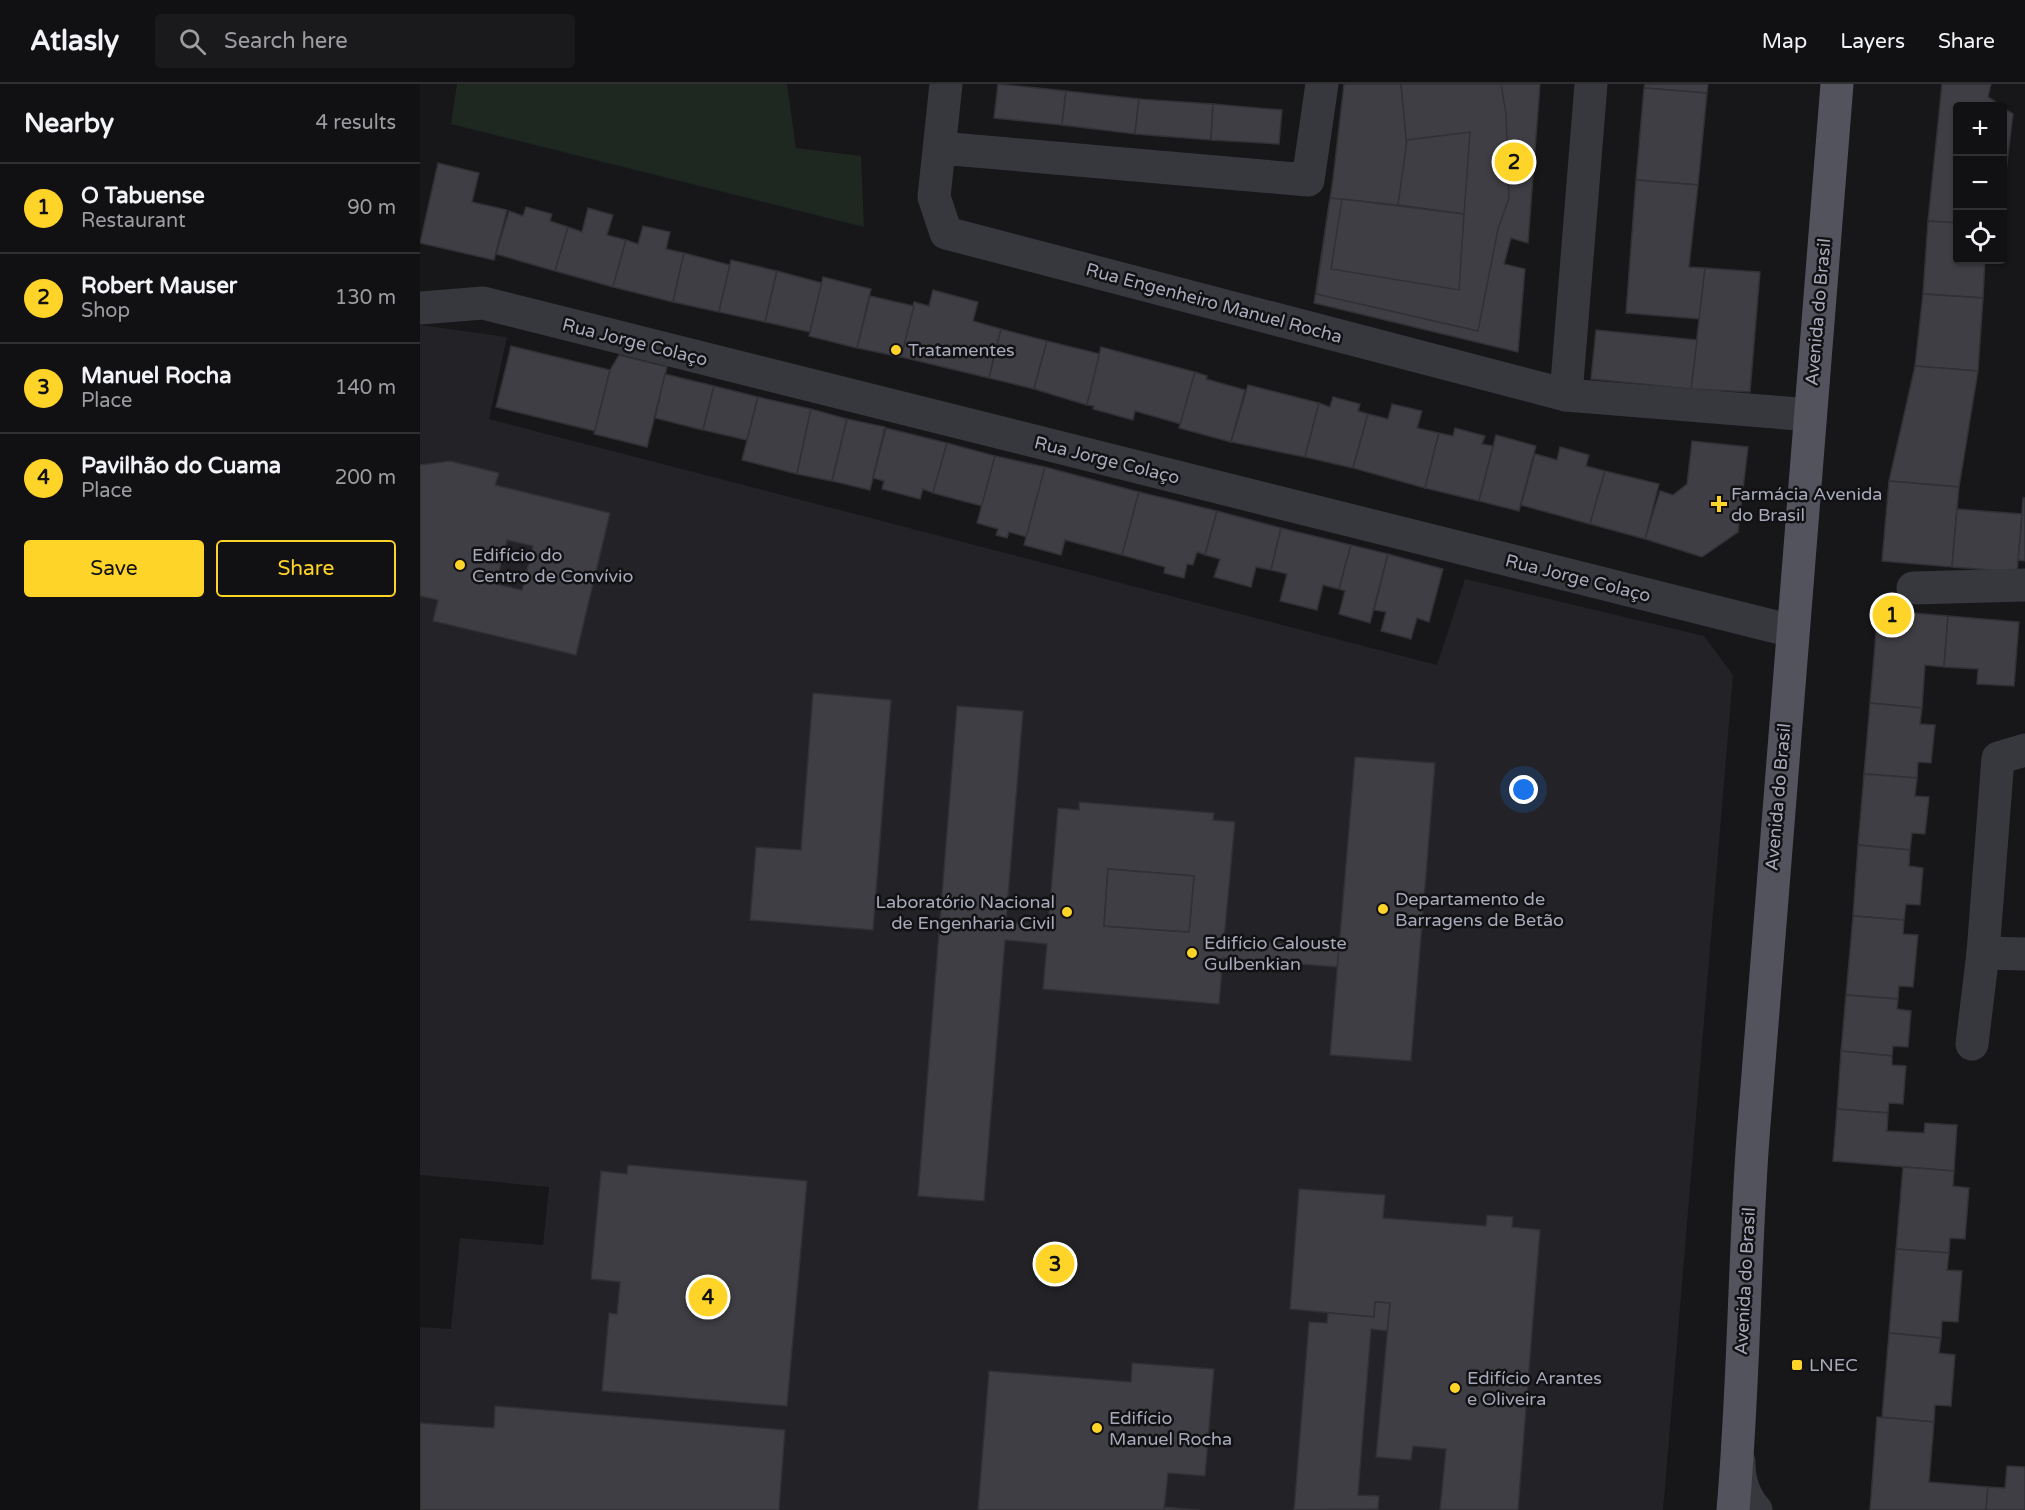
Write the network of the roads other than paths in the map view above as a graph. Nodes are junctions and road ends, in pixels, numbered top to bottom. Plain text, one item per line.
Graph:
1 (946, 84) edge
2 (1322, 84) edge
3 (1591, 84) edge
4 (1837, 84) edge
5 (939, 148) junction
6 (420, 308) edge
7 (1566, 395) junction
8 (1810, 415) junction
9 (2025, 585) edge
10 (1913, 588) dead end
11 (1792, 631) junction
12 (2025, 750) edge
13 (1983, 953) junction
14 (2025, 954) edge
15 (1972, 1044) dead end
16 (1738, 1454) junction
17 (1734, 1510) edge
18 (1756, 1510) edge

1 - 5 street, Rua Engenheiro Manuel Rocha
2 - 5 street
3 - 7 street
4 - 8 main road, Avenida do Brasil
5 - 7 street, Rua Engenheiro Manuel Rocha
6 - 11 street, Rua Jorge Colaço
7 - 8 street, Rua Engenheiro Manuel Rocha
8 - 11 main road, Avenida do Brasil
9 - 10 street
11 - 16 main road, Avenida do Brasil
12 - 13 street
13 - 14 street
13 - 15 street
16 - 17 main road, Avenida do Brasil
16 - 18 street

